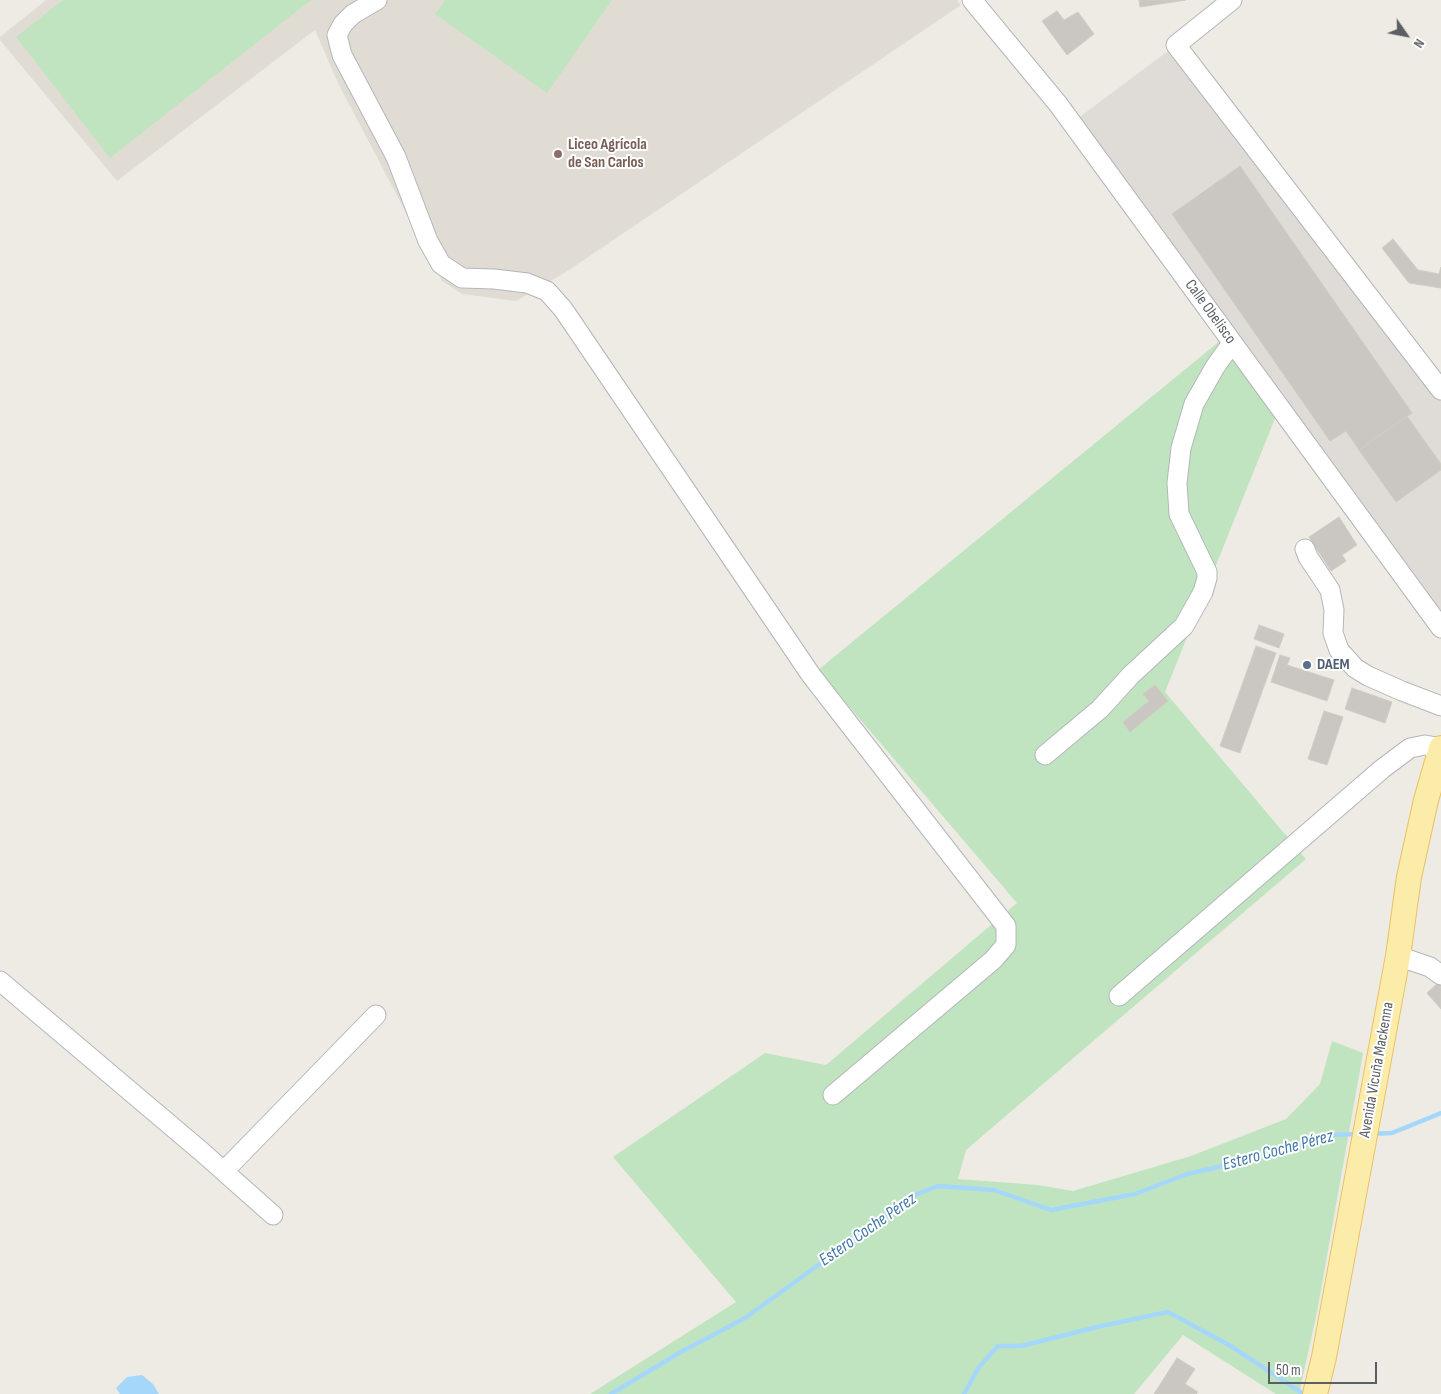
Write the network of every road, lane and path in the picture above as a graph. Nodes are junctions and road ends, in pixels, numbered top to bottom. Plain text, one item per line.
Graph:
1 (377, 0) edge
2 (972, 0) edge
3 (1232, 0) edge
4 (1232, 343) junction
5 (1441, 390) edge
6 (1305, 549) dead end
7 (1441, 628) edge
8 (1441, 706) edge
9 (1441, 748) edge
10 (1045, 755) dead end
11 (1398, 956) junction
12 (1441, 975) edge
13 (0, 981) edge
14 (1119, 996) dead end
15 (376, 1015) dead end
16 (833, 1095) dead end
17 (224, 1171) junction
18 (273, 1215) dead end
19 (1315, 1394) edge

1 - 16 street
2 - 4 street, Calle Obelisco
3 - 5 street
4 - 7 street, Calle Obelisco
4 - 10 street
6 - 8 street
9 - 11 main road, Avenida Vicuña Mackenna
9 - 14 street
11 - 12 street
11 - 19 main road, Avenida Vicuña Mackenna
13 - 17 street
15 - 17 street
17 - 18 street

